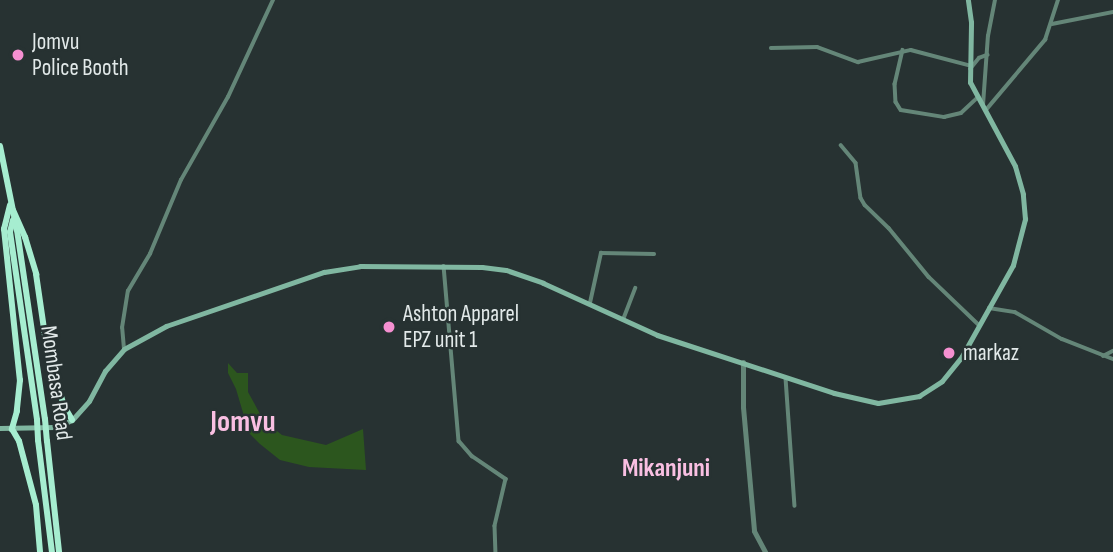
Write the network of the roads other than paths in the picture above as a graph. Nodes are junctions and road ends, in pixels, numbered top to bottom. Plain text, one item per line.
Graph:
1 (273, 0) edge
2 (968, 0) edge
3 (995, 0) edge
4 (1058, 0) edge
5 (1113, 12) edge
6 (1052, 24) junction
7 (771, 48) dead end
8 (903, 50) junction
9 (987, 55) junction
10 (968, 68) junction
11 (977, 98) junction
12 (984, 109) junction
13 (841, 145) dead end
14 (0, 146) edge
15 (10, 205) junction
16 (654, 254) dead end
17 (444, 266) junction
18 (635, 288) dead end
19 (589, 305) junction
20 (989, 308) junction
21 (623, 320) junction
22 (979, 325) junction
23 (124, 349) junction
24 (1113, 351) edge
25 (1103, 356) junction
26 (1113, 359) edge
27 (743, 362) junction
28 (786, 376) junction
29 (72, 420) junction
30 (0, 428) edge
31 (12, 429) junction
32 (795, 506) dead end
33 (52, 520) junction
34 (40, 552) edge
35 (52, 552) edge
36 (59, 552) edge
37 (496, 552) edge
38 (765, 552) edge

1 - 23 street
2 - 10 main road
3 - 9 street
4 - 6 street
5 - 6 street
6 - 12 street
7 - 8 street
8 - 10 street
8 - 11 street
9 - 10 street
9 - 12 street
10 - 11 main road
11 - 12 main road
12 - 20 main road
13 - 22 street
14 - 15 highway, Mombasa Road
15 - 29 highway
15 - 31 highway
15 - 33 highway, Mombasa Road, bridge
16 - 19 street
17 - 19 main road
17 - 23 main road
17 - 37 street
18 - 21 street
19 - 21 main road
20 - 22 main road
20 - 25 street
21 - 27 main road
22 - 28 main road
23 - 29 main road
24 - 25 street
25 - 26 street
27 - 28 main road
27 - 38 street
28 - 32 street
29 - 31 main road
30 - 31 main road
31 - 34 highway
33 - 35 highway, Mombasa Road
33 - 36 highway, Mombasa Road

